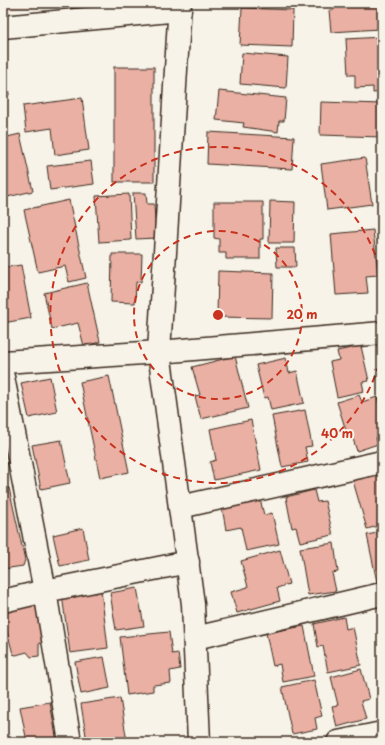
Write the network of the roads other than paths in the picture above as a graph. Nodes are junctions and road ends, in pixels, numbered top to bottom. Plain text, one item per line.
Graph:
1 (180, 6) edge
2 (3, 27) edge
3 (382, 333) edge
4 (160, 352) junction
5 (3, 362) edge
6 (3, 377) edge
7 (382, 462) edge
8 (180, 507) junction
9 (188, 562) junction
10 (44, 591) junction
11 (382, 594) edge
12 (3, 601) edge
13 (195, 638) junction
14 (382, 732) edge
15 (70, 742) edge
16 (199, 742) edge
17 (338, 742) edge

1 - 2 street
1 - 4 street
3 - 4 street
4 - 5 street
4 - 8 street
6 - 10 street
7 - 8 street
8 - 9 street
9 - 10 street
9 - 13 street
10 - 12 street
10 - 15 street
11 - 13 street
13 - 16 street
14 - 17 street

